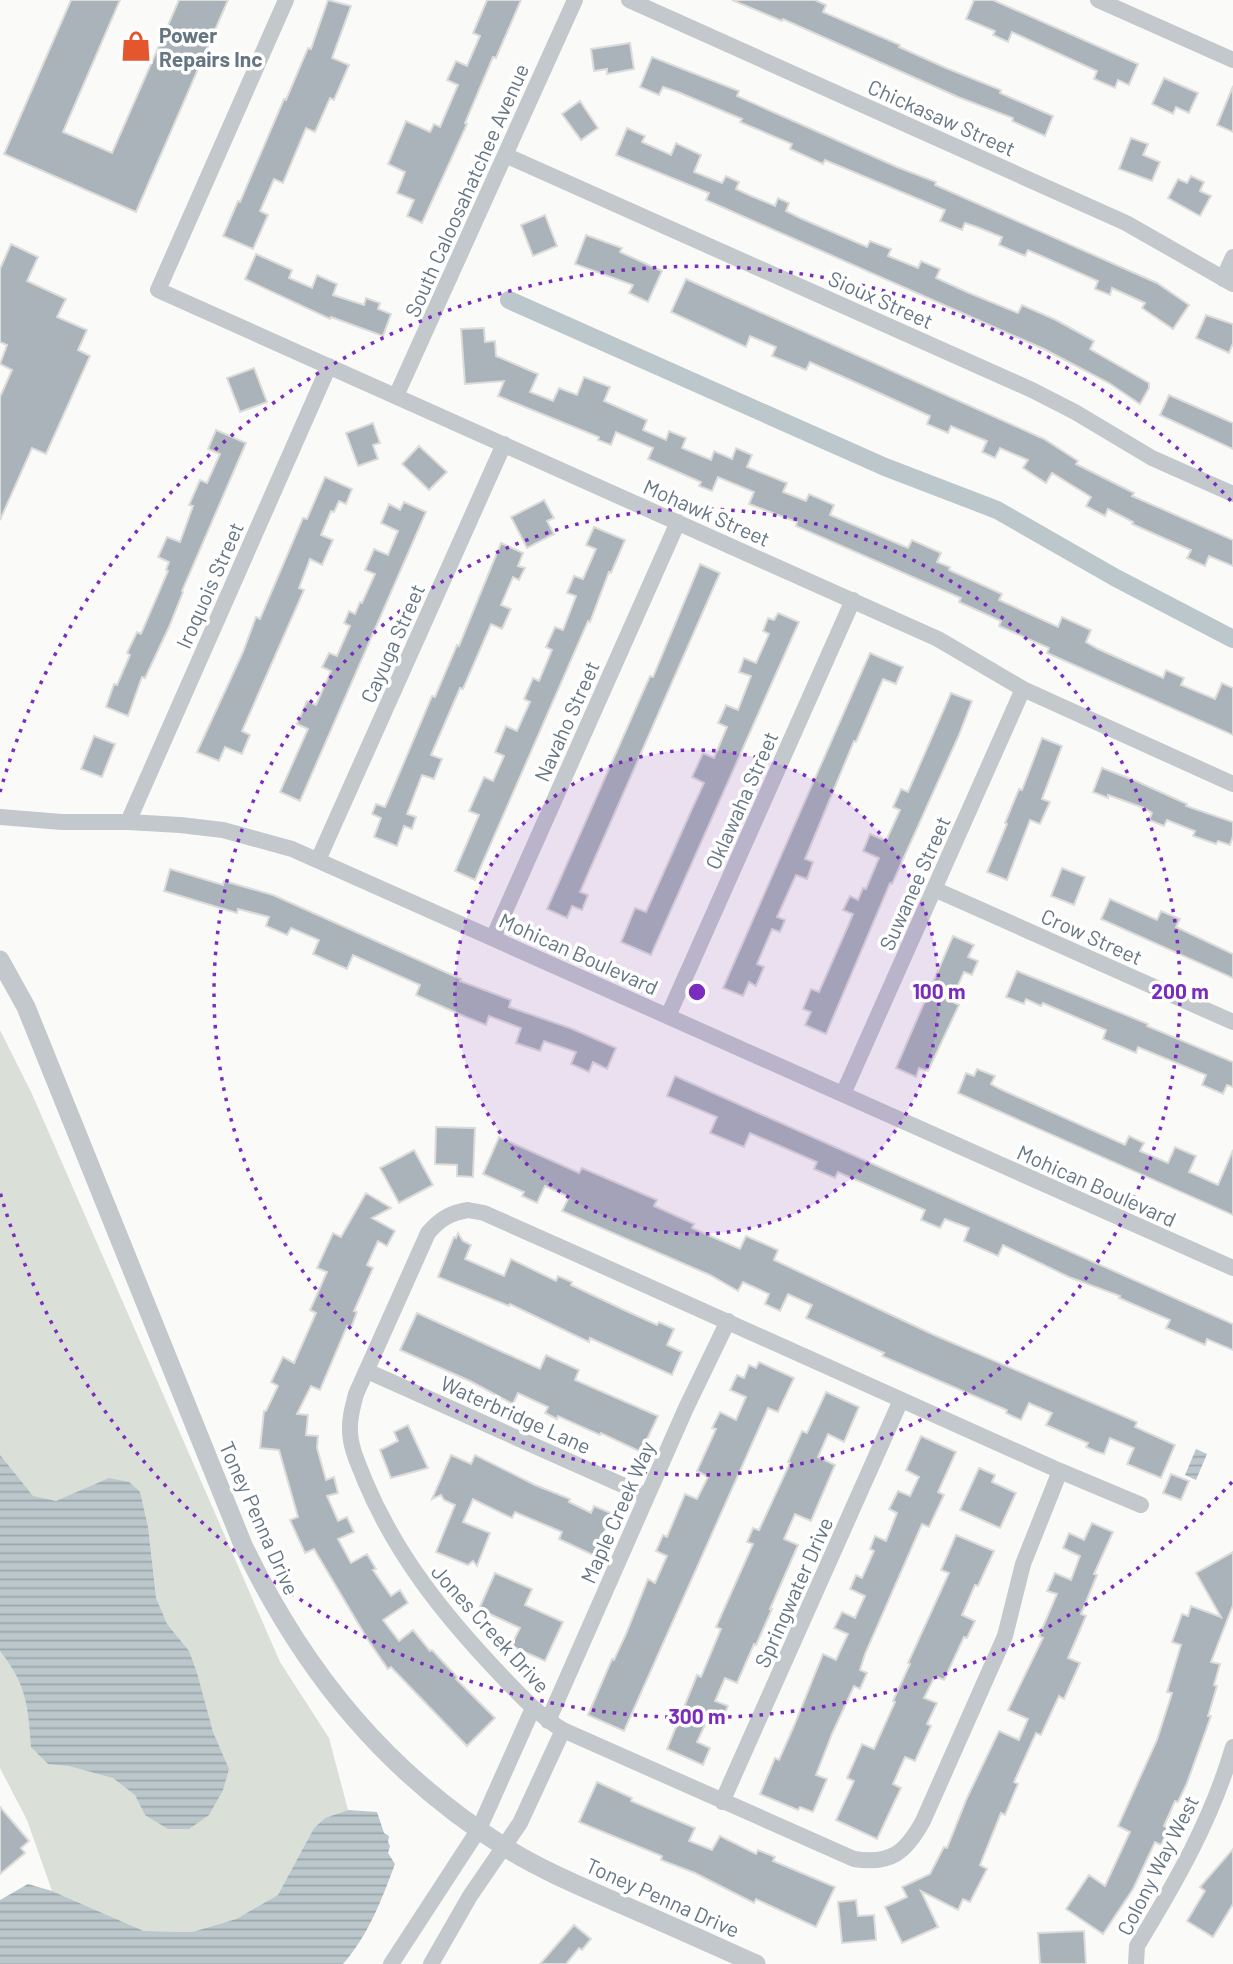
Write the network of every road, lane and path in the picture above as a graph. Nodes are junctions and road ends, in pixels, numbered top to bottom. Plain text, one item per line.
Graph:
1 (286, 0) edge
2 (575, 0) edge
3 (629, 0) edge
4 (1098, 0) edge
5 (1233, 60) edge
6 (505, 155) junction
7 (1233, 257) edge
8 (1228, 281) edge
9 (328, 366) junction
10 (396, 396) junction
11 (503, 444) junction
12 (1233, 494) edge
13 (678, 522) junction
14 (853, 600) junction
15 (1023, 690) junction
16 (1233, 784) edge
17 (0, 817) edge
18 (128, 822) junction
19 (318, 860) junction
20 (934, 889) junction
21 (493, 938) junction
22 (0, 960) edge
23 (668, 1016) junction
24 (1233, 1022) edge
25 (843, 1094) junction
26 (1233, 1268) edge
27 (728, 1321) junction
28 (367, 1371) junction
29 (901, 1400) junction
30 (1060, 1471) junction
31 (648, 1496) junction
32 (1141, 1505) dead end
33 (533, 1708) junction
34 (548, 1721) junction
35 (563, 1730) junction
36 (1233, 1747) edge
37 (723, 1802) junction
38 (479, 1829) junction
39 (503, 1845) junction
40 (391, 1964) edge
41 (431, 1964) edge
42 (756, 1964) edge
43 (1136, 1964) edge

1 - 9 street, Mohawk Street
2 - 6 street, South Caloosahatchee Avenue
3 - 8 street, Chickasaw Street
4 - 5 street
6 - 10 street, South Caloosahatchee Avenue
6 - 12 street, Sioux Street
7 - 8 street
9 - 10 street, Mohawk Street
9 - 18 street, Iroquois Street
10 - 11 street, Mohawk Street
11 - 13 street, Mohawk Street
11 - 19 street, Cayuga Street
13 - 14 street, Mohawk Street
13 - 21 street, Navaho Street
14 - 15 street, Mohawk Street
14 - 23 street, Oklawaha Street
15 - 16 street, Mohawk Street
15 - 20 street, Suwanee Street
17 - 18 street, Mohican Boulevard
18 - 19 street, Mohican Boulevard
19 - 21 street, Mohican Boulevard
20 - 24 street, Crow Street
20 - 25 street, Suwanee Street
21 - 23 street, Mohican Boulevard
22 - 38 street, Toney Penna Drive
23 - 25 street, Mohican Boulevard
25 - 26 street, Mohican Boulevard
27 - 28 street, Jones Creek Drive
27 - 29 street, Jones Creek Drive
27 - 31 street, Maple Creek Way
28 - 31 street, Waterbridge Lane
28 - 33 street, Jones Creek Drive
29 - 30 street, Jones Creek Drive
29 - 37 street, Springwater Drive
30 - 32 street, Jones Creek Drive
30 - 37 street, Jones Creek Drive
31 - 34 street, Maple Creek Way
33 - 34 street, Jones Creek Drive
33 - 38 street
34 - 35 street, Jones Creek Drive
35 - 37 street, Jones Creek Drive
35 - 39 street
36 - 43 street, Colony Way West
38 - 39 street, Toney Penna Drive
38 - 40 street
39 - 41 street
39 - 42 street, Toney Penna Drive

